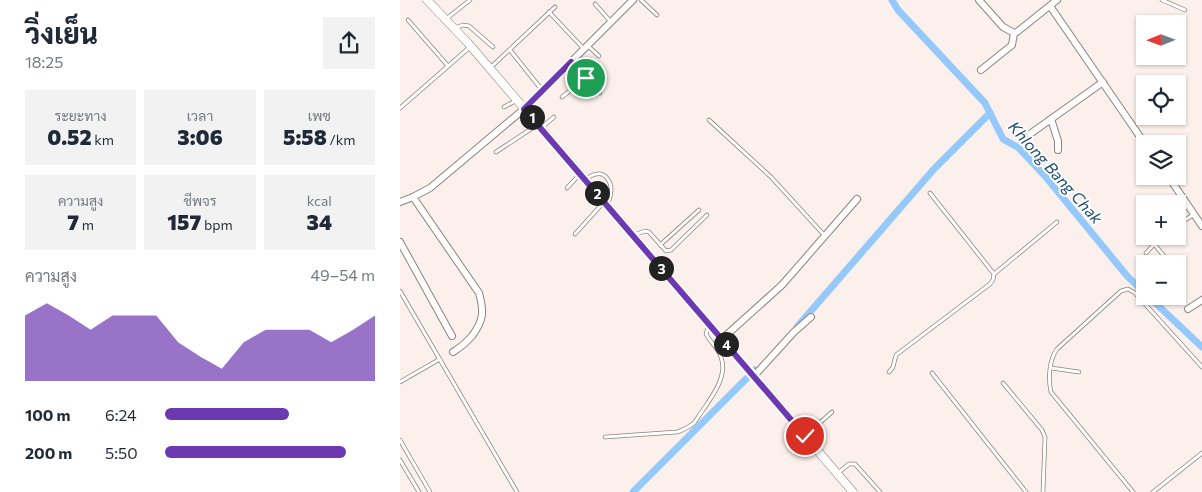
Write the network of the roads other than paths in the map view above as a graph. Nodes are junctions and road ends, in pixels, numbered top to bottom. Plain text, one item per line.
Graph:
1 (427, 0) edge
2 (470, 0) edge
3 (633, 0) edge
4 (641, 0) edge
5 (980, 0) edge
6 (1057, 0) edge
7 (1162, 0) edge
8 (1174, 0) edge
9 (595, 4) dead end
10 (1173, 5) junction
11 (556, 6) dead end
12 (1050, 6) junction
13 (1185, 10) dead end
14 (549, 12) junction
15 (657, 14) dead end
16 (408, 20) dead end
17 (446, 20) junction
18 (611, 22) junction
19 (454, 28) junction
20 (1014, 33) junction
21 (471, 46) junction
22 (493, 47) dead end
23 (586, 47) junction
24 (510, 50) junction
25 (599, 56) dead end
26 (571, 62) junction
27 (448, 66) junction
28 (490, 69) junction
29 (981, 70) dead end
30 (586, 78) junction
31 (1102, 82) junction
32 (542, 90) junction
33 (600, 93) dead end
34 (562, 97) dead end
35 (517, 100) junction
36 (504, 107) dead end
37 (400, 108) edge
38 (524, 109) junction
39 (554, 117) dead end
40 (1050, 119) junction
41 (709, 120) dead end
42 (539, 126) junction
43 (1030, 134) dead end
44 (1140, 135) edge
45 (1058, 150) dead end
46 (496, 152) dead end
47 (583, 176) junction
48 (1174, 185) edge
49 (567, 188) dead end
50 (930, 193) dead end
51 (413, 197) junction
52 (857, 199) dead end
53 (400, 202) edge
54 (606, 203) junction
55 (699, 210) dead end
56 (1194, 214) junction
57 (708, 215) dead end
58 (1186, 219) edge
59 (1057, 222) dead end
60 (1202, 226) edge
61 (575, 234) dead end
62 (633, 235) junction
63 (825, 236) junction
64 (400, 242) edge
65 (660, 245) junction
66 (1153, 245) edge
67 (1155, 245) edge
68 (1146, 253) dead end
69 (1163, 255) edge
70 (994, 274) junction
71 (400, 291) edge
72 (1202, 300) edge
73 (1188, 310) dead end
74 (811, 317) dead end
75 (709, 324) junction
76 (452, 336) dead end
77 (722, 339) junction
78 (453, 352) dead end
79 (440, 359) junction
80 (1202, 367) edge
81 (1051, 368) junction
82 (890, 372) dead end
83 (1079, 372) dead end
84 (932, 373) dead end
85 (753, 376) junction
86 (400, 382) edge
87 (1003, 383) dead end
88 (832, 412) dead end
89 (805, 436) junction
90 (605, 437) dead end
91 (400, 440) edge
92 (1202, 453) edge
93 (400, 460) edge
94 (837, 473) junction
95 (419, 492) edge
96 (430, 492) edge
97 (517, 492) edge
98 (853, 492) edge
99 (880, 492) edge
100 (1026, 492) edge
101 (1043, 492) edge
102 (1133, 492) edge
103 (1153, 492) edge

1 - 17 street
2 - 17 lane
3 - 18 street
4 - 15 lane
5 - 20 street
6 - 12 street
7 - 10 lane
8 - 10 lane
9 - 18 lane
10 - 13 lane
11 - 14 lane
12 - 20 street
12 - 31 street
14 - 23 lane
14 - 24 lane
16 - 27 lane
17 - 19 street
18 - 23 street
19 - 21 street
19 - 22 lane
20 - 29 street
21 - 27 lane
21 - 28 street
23 - 25 lane
23 - 26 street
24 - 28 lane
24 - 32 lane
26 - 30 lane
26 - 32 street
27 - 37 lane
28 - 35 street
30 - 33 lane
30 - 34 lane
31 - 40 street
31 - 44 street
32 - 38 street
35 - 36 lane
35 - 38 street
38 - 42 street
38 - 51 street
39 - 42 lane
40 - 43 street
40 - 45 street
41 - 63 lane
42 - 46 lane
42 - 47 street
47 - 49 lane
47 - 54 street
47 - 54 lane
48 - 56 street
50 - 70 lane
51 - 53 street
51 - 78 street
52 - 63 street
54 - 61 lane
54 - 62 street
55 - 65 lane
56 - 58 lane
56 - 60 street
57 - 65 lane
59 - 70 lane
62 - 65 lane
62 - 75 street
63 - 77 street
64 - 76 street
66 - 68 lane
67 - 69 lane
70 - 82 lane
71 - 79 lane
72 - 73 street
74 - 85 street
75 - 77 street
75 - 90 lane
77 - 85 street
79 - 86 lane
79 - 97 lane
80 - 81 lane
81 - 83 lane
81 - 102 lane
84 - 100 lane
85 - 89 street
87 - 101 lane
88 - 89 lane
89 - 94 street
91 - 96 lane
92 - 103 lane
93 - 95 lane
94 - 98 street
94 - 99 lane

